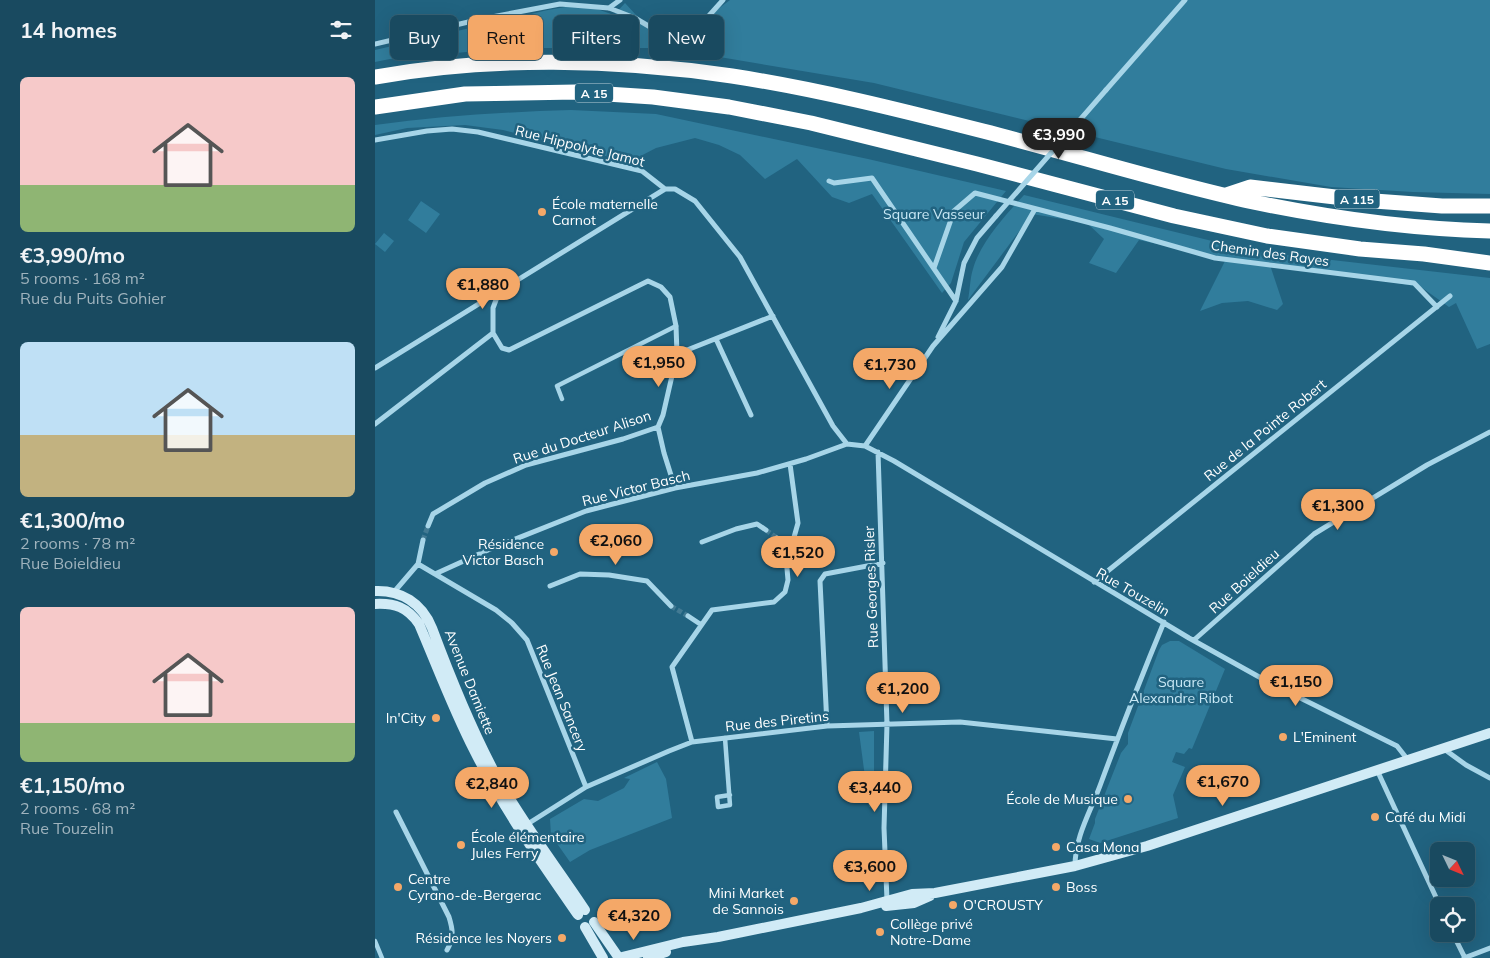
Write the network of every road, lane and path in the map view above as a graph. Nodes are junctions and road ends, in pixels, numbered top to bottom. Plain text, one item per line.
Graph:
1 (587, 0) edge
2 (620, 0) edge
3 (723, 0) edge
4 (1185, 0) edge
5 (595, 7) junction
6 (609, 8) junction
7 (375, 44) edge
8 (375, 77) edge
9 (375, 107) edge
10 (375, 140) edge
11 (829, 181) dead end
12 (665, 189) junction
13 (1226, 195) junction
14 (1490, 206) edge
15 (1035, 209) junction
16 (1490, 231) edge
17 (1424, 254) junction
18 (1490, 256) edge
19 (1490, 262) edge
20 (934, 268) junction
21 (499, 292) junction
22 (1450, 296) dead end
23 (956, 301) junction
24 (1437, 307) junction
25 (773, 316) junction
26 (675, 326) junction
27 (493, 333) junction
28 (716, 339) junction
29 (933, 346) junction
30 (677, 354) junction
31 (375, 368) edge
32 (562, 399) dead end
33 (751, 415) dead end
34 (375, 424) edge
35 (658, 427) junction
36 (1490, 432) edge
37 (847, 444) junction
38 (865, 446) junction
39 (878, 452) junction
40 (790, 464) junction
41 (675, 488) junction
42 (427, 526) tunnel mouth
43 (766, 530) tunnel mouth
44 (777, 538) tunnel mouth
45 (423, 540) tunnel mouth
46 (702, 542) dead end
47 (791, 548) junction
48 (883, 563) junction
49 (418, 564) junction
50 (435, 574) junction
51 (1094, 582) junction
52 (550, 586) dead end
53 (375, 591) edge
54 (394, 592) junction
55 (375, 604) edge
56 (671, 606) tunnel mouth
57 (688, 616) tunnel mouth
58 (1164, 622) junction
59 (700, 624) junction
60 (1194, 640) junction
61 (887, 724) junction
62 (827, 726) junction
63 (1490, 734) edge
64 (725, 738) junction
65 (1117, 739) junction
66 (691, 742) junction
67 (1444, 749) junction
68 (1408, 760) junction
69 (1377, 770) junction
70 (1490, 778) edge
71 (586, 788) junction
72 (729, 795) dead end
73 (395, 812) dead end
74 (523, 827) junction
75 (1075, 866) junction
76 (935, 893) junction
77 (1436, 897) edge
78 (887, 900) junction
79 (861, 908) junction
80 (582, 913) dead end
81 (719, 937) junction
82 (375, 940) edge
83 (1457, 942) edge
84 (1490, 948) edge
85 (447, 950) dead end
86 (617, 957) edge
87 (383, 958) edge
88 (603, 958) edge
89 (648, 958) edge
90 (1465, 958) edge

1 - 5 street
2 - 6 street
3 - 6 street
4 - 23 street, bridge
5 - 6 street
5 - 7 street
8 - 13 highway, A 15
9 - 17 highway, A 15
10 - 12 street, Rue Hippolyte Jamot
11 - 20 street
12 - 21 street
12 - 25 street, Rue Hippolyte Jamot
13 - 14 highway, A 115
13 - 16 highway, A 15
15 - 20 street, Chemin des Rayes
15 - 24 street, Chemin des Rayes
15 - 29 street
17 - 18 highway, A 15
17 - 19 highway
20 - 23 street
21 - 27 street
21 - 31 street
22 - 24 street, Rue de la Pointe Robert
23 - 29 street
24 - 51 street, Rue de la Pointe Robert
25 - 28 street
25 - 37 street, Rue Hippolyte Jamot
26 - 27 street, Rue du Docteur Alison
26 - 30 street, Rue du Docteur Alison
26 - 32 street
27 - 34 street
28 - 30 street
28 - 33 street
29 - 38 street
30 - 35 street, Rue du Docteur Alison
35 - 41 street
35 - 42 street, Rue du Docteur Alison
36 - 60 street, Rue Boieldieu
37 - 38 street, Rue Touzelin
37 - 40 street, Rue Victor Basch
38 - 39 street, Rue Touzelin
39 - 48 street, Rue Georges Risler
39 - 51 street, Rue Touzelin
40 - 41 street, Rue Victor Basch
40 - 47 street
41 - 50 street, Rue Victor Basch
43 - 46 street
44 - 47 street
45 - 49 street
47 - 59 street
48 - 61 street, Rue Georges Risler
48 - 62 street
49 - 50 street
49 - 54 street
50 - 71 street, Rue Jean Sancery
51 - 58 street, Rue Touzelin
52 - 56 street
53 - 54 main road, Avenue Damiette
54 - 74 main road, Avenue Damiette
55 - 74 main road, Avenue Damiette
57 - 59 street
58 - 60 street, Rue Touzelin
58 - 65 street
59 - 66 street
60 - 68 street, Rue Touzelin
61 - 62 street, Rue des Piretins
61 - 65 street, Rue des Piretins
61 - 78 street, Rue Georges Risler
62 - 64 street, Rue des Piretins
63 - 67 main road
64 - 66 street, Rue des Piretins
64 - 72 street
65 - 75 street
66 - 71 street, Rue des Piretins
67 - 68 main road
67 - 70 street
68 - 69 main road
69 - 75 main road
69 - 77 street
71 - 74 street, Rue des Piretins
73 - 85 street
74 - 80 main road, Avenue Damiette
75 - 76 main road
76 - 78 main road
76 - 79 main road
78 - 79 main road
79 - 81 main road
81 - 86 main road
81 - 89 main road
82 - 87 street
83 - 90 street
84 - 90 street
86 - 88 main road

